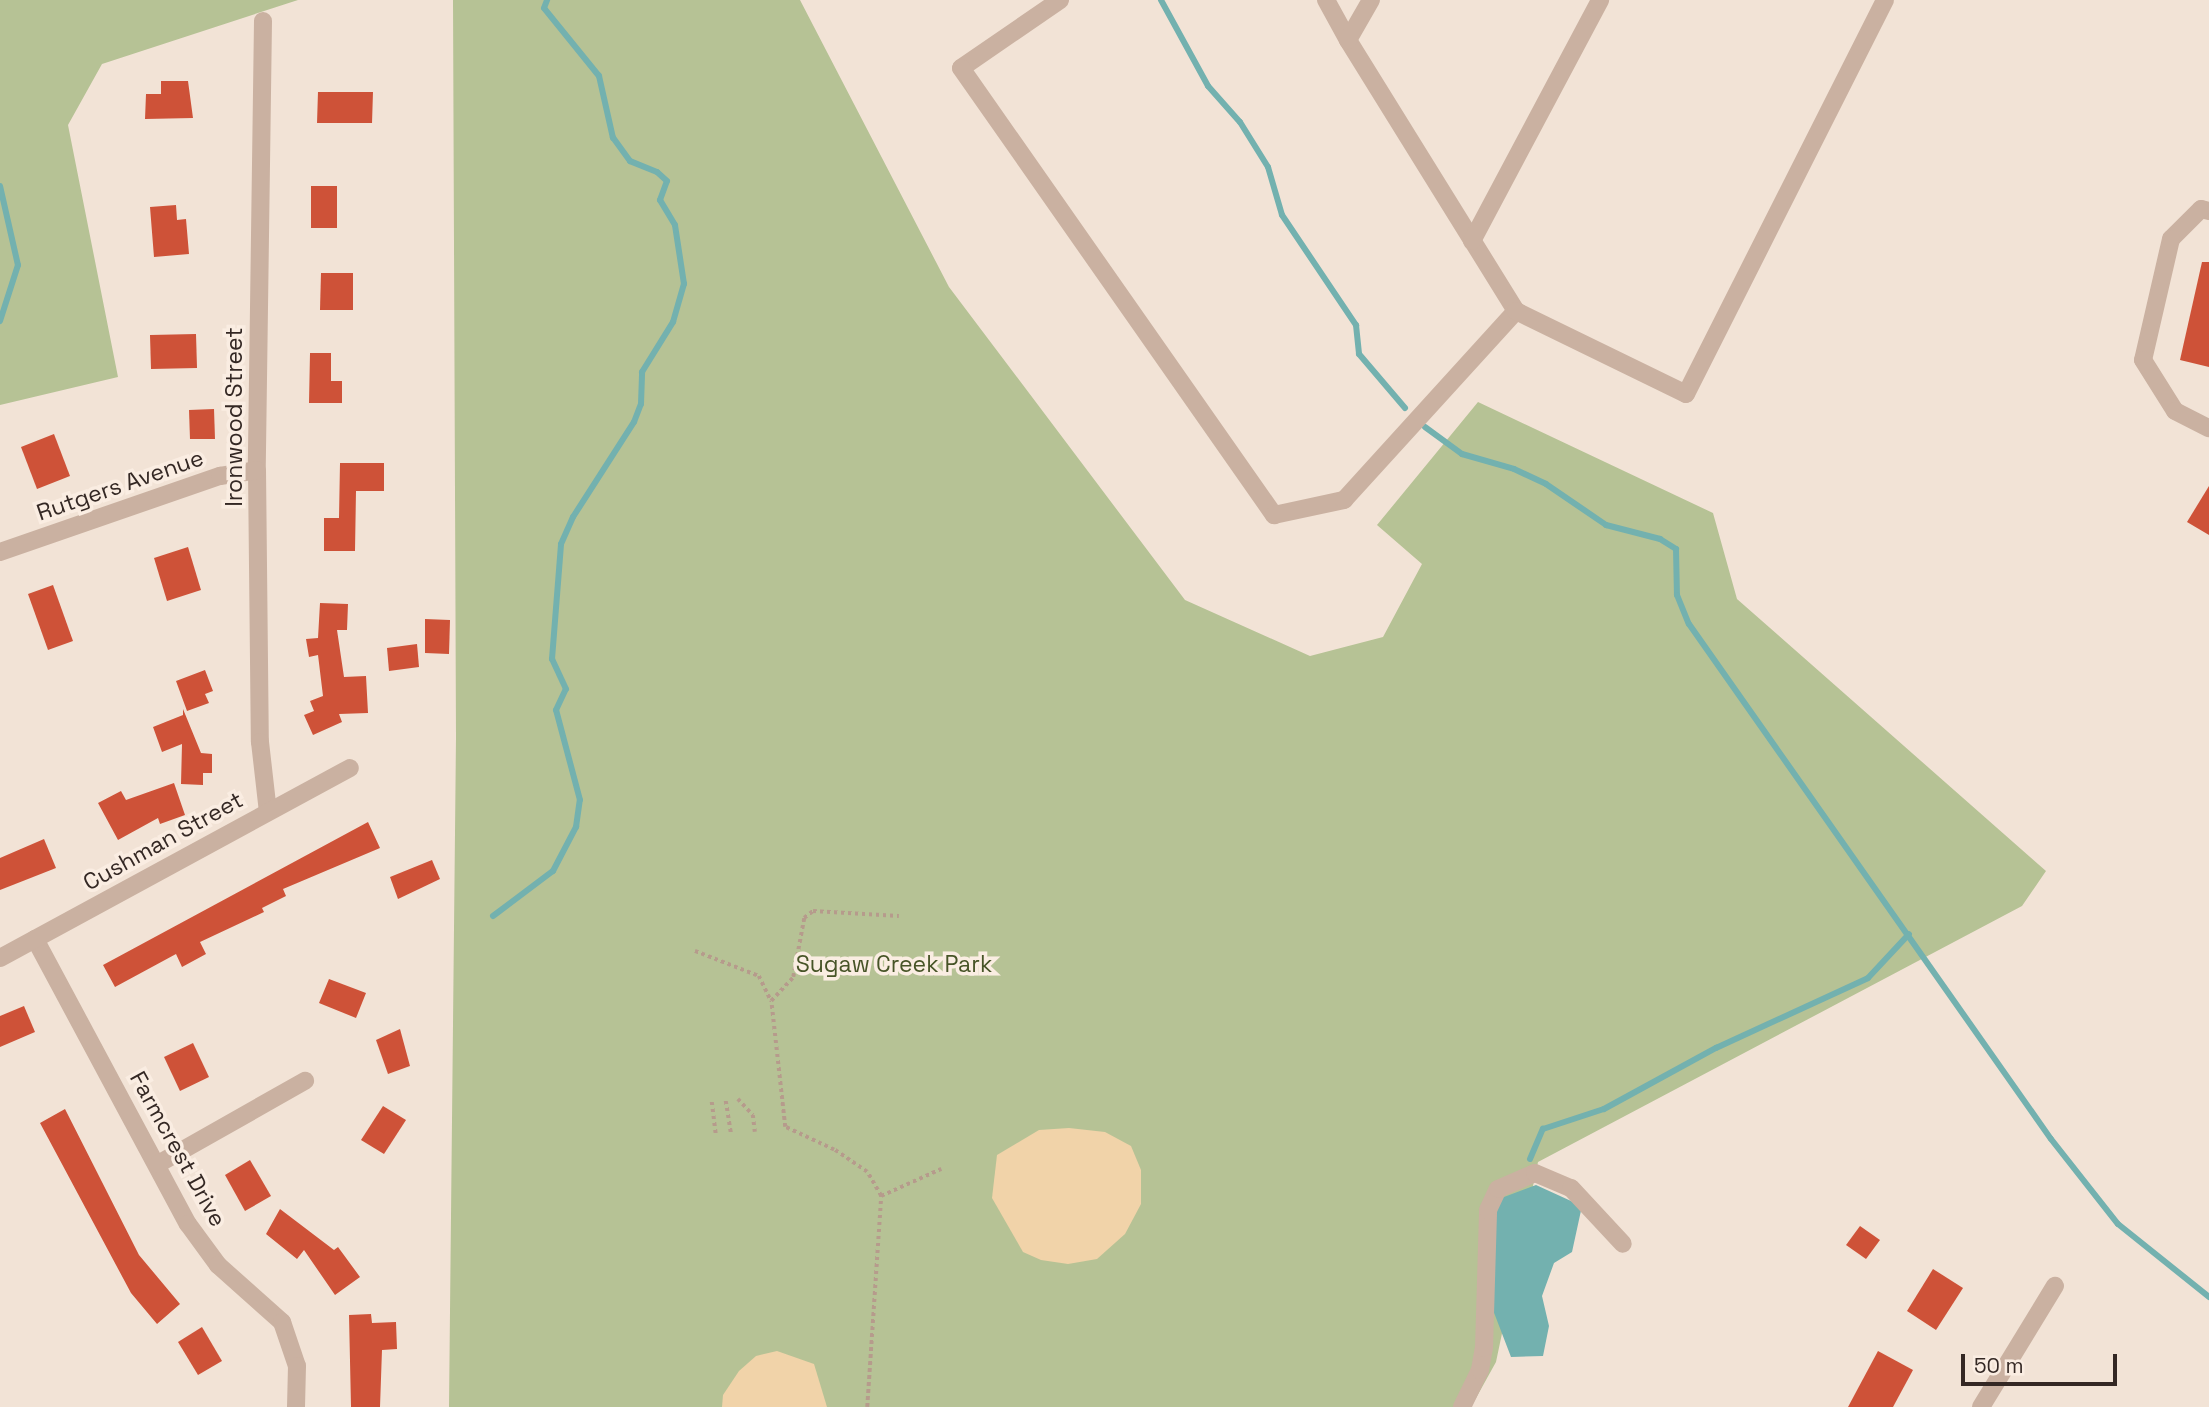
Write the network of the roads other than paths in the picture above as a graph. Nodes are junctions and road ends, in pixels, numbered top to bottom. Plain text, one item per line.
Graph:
1 (1060, 0) edge
2 (1326, 0) edge
3 (1371, 0) edge
4 (1600, 0) edge
5 (1885, 0) edge
6 (263, 21) dead end
7 (1348, 40) junction
8 (2209, 211) edge
9 (1472, 241) junction
10 (1516, 311) junction
11 (2209, 428) edge
12 (257, 470) junction
13 (0, 552) edge
14 (350, 768) dead end
15 (268, 812) junction
16 (35, 939) junction
17 (0, 958) edge
18 (305, 1081) dead end
19 (158, 1164) junction
20 (1623, 1244) dead end
21 (2054, 1286) dead end
22 (296, 1407) edge
23 (1462, 1407) edge
24 (1981, 1407) edge

1 - 10 street
2 - 7 street
3 - 7 street
4 - 9 street
5 - 10 street
6 - 12 street, Ironwood Street
7 - 9 street
8 - 11 street
9 - 10 street
12 - 13 street, Rutgers Avenue
12 - 15 street, Ironwood Street
14 - 15 street, Cushman Street
15 - 16 street, Cushman Street
16 - 17 street, Cushman Street
16 - 19 street, Farmcrest Drive
18 - 19 street
19 - 22 street, Farmcrest Drive
20 - 23 street
21 - 24 street

